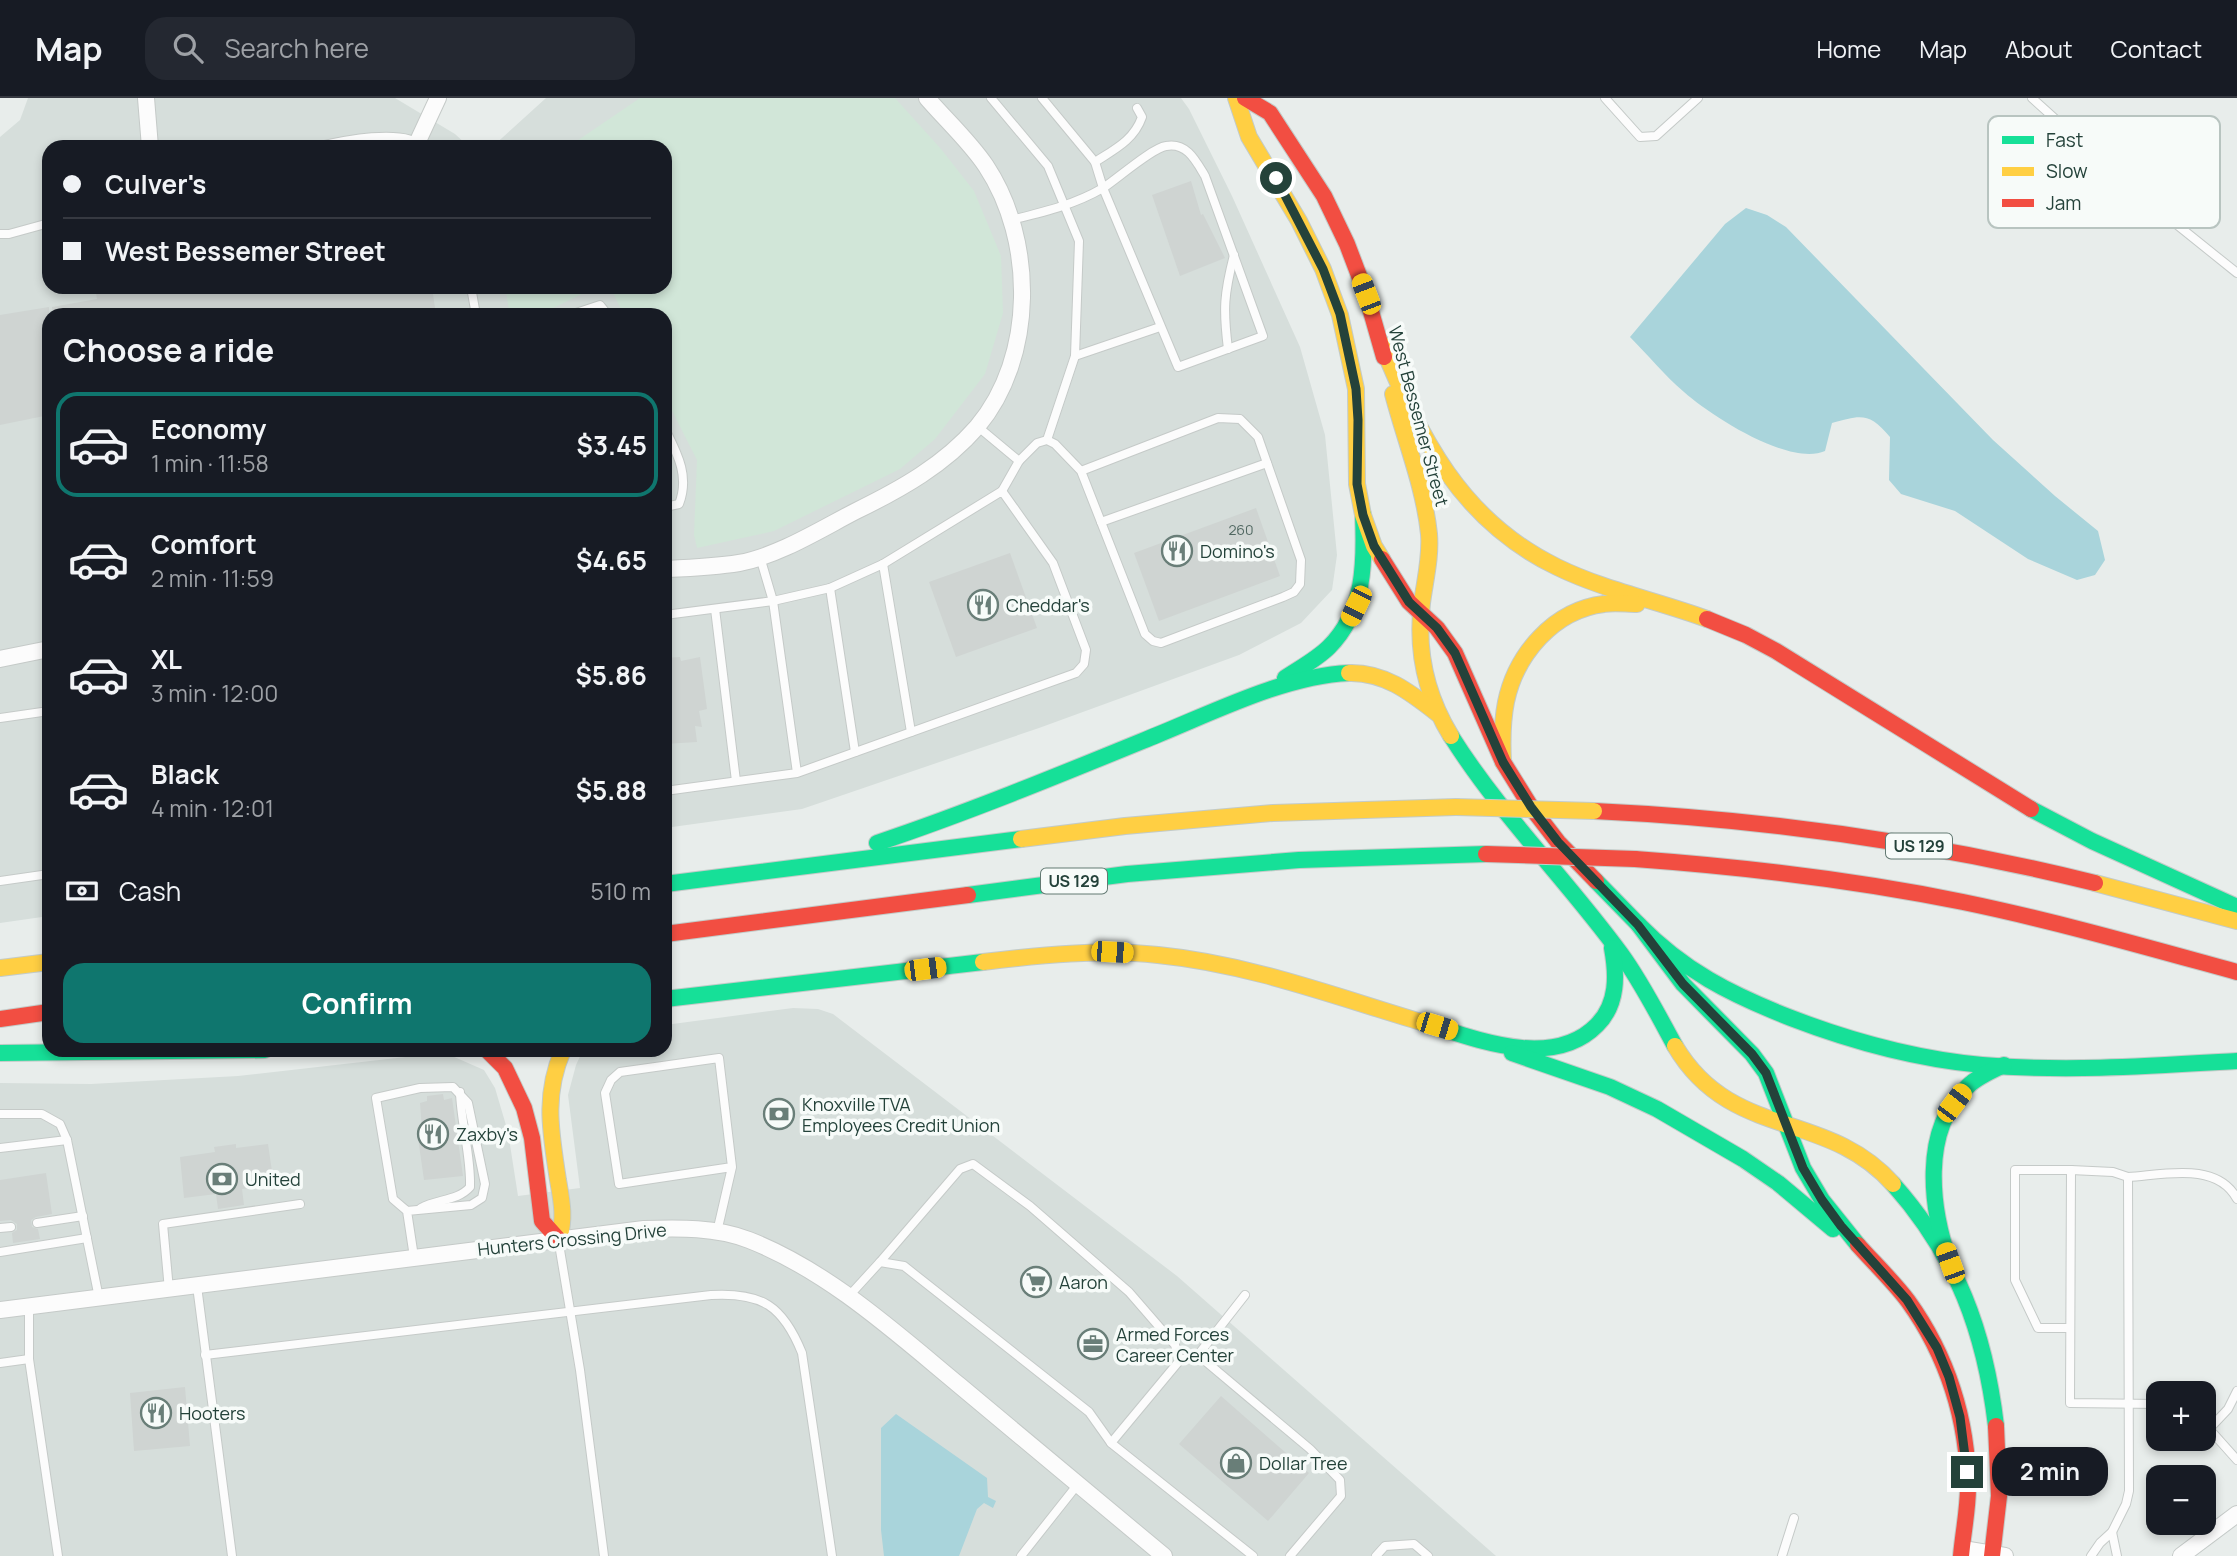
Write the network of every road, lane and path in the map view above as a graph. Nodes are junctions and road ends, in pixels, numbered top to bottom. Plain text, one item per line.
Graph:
1 (146, 98) edge
2 (436, 98) edge
3 (927, 98) edge
4 (990, 98) edge
5 (1042, 98) edge
6 (1236, 98) edge
7 (1245, 98) edge
8 (1605, 98) edge
9 (1698, 98) edge
10 (2032, 98) edge
11 (1137, 108) dead end
12 (2052, 116) edge
13 (149, 140) edge
14 (347, 140) edge
15 (402, 140) edge
16 (422, 140) edge
17 (1095, 162) junction
18 (1103, 188) junction
19 (1066, 206) junction
20 (1010, 220) junction
21 (42, 225) edge
22 (2181, 228) edge
23 (0, 234) edge
24 (1234, 255) junction
25 (2237, 273) edge
26 (1160, 327) junction
27 (1381, 343) junction
28 (1228, 349) junction
29 (1075, 356) junction
30 (977, 426) junction
31 (1046, 440) junction
32 (672, 443) edge
33 (1019, 461) junction
34 (1267, 463) junction
35 (1081, 471) junction
36 (1002, 491) junction
37 (672, 506) edge
38 (1363, 515) junction
39 (1101, 522) junction
40 (760, 557) junction
41 (883, 564) junction
42 (672, 568) edge
43 (830, 588) junction
44 (773, 601) junction
45 (715, 609) junction
46 (1686, 612) junction
47 (672, 614) edge
48 (1421, 615) junction
49 (42, 650) edge
50 (0, 659) edge
51 (1261, 693) junction
52 (42, 711) edge
53 (1438, 714) junction
54 (0, 718) edge
55 (911, 732) junction
56 (855, 752) junction
57 (1503, 762) junction
58 (797, 773) junction
59 (736, 781) junction
60 (672, 790) edge
61 (796, 867) junction
62 (42, 875) edge
63 (0, 881) edge
64 (672, 883) edge
65 (2237, 907) edge
66 (2237, 921) edge
67 (1638, 925) junction
68 (672, 932) edge
69 (1611, 940) junction
70 (42, 963) edge
71 (0, 968) edge
72 (2237, 972) edge
73 (672, 998) edge
74 (42, 1013) edge
75 (0, 1019) edge
76 (1484, 1040) junction
77 (0, 1052) edge
78 (42, 1052) edge
79 (494, 1057) edge
80 (560, 1057) edge
81 (2237, 1061) edge
82 (2004, 1065) junction
83 (460, 1092) junction
84 (0, 1114) edge
85 (1785, 1125) junction
86 (67, 1140) junction
87 (0, 1148) edge
88 (732, 1167) junction
89 (2070, 1170) junction
90 (2128, 1177) junction
91 (2237, 1199) edge
92 (300, 1204) dead end
93 (418, 1209) junction
94 (407, 1210) junction
95 (83, 1216) junction
96 (37, 1223) dead end
97 (11, 1227) dead end
98 (0, 1228) edge
99 (717, 1232) junction
100 (87, 1238) junction
101 (559, 1240) junction
102 (0, 1252) edge
103 (414, 1257) junction
104 (1869, 1258) junction
105 (880, 1262) junction
106 (1950, 1263) junction
107 (197, 1286) junction
108 (169, 1290) junction
109 (1245, 1296) dead end
110 (848, 1297) junction
111 (99, 1298) junction
112 (29, 1306) junction
113 (0, 1310) edge
114 (571, 1312) junction
115 (2070, 1328) junction
116 (205, 1355) junction
117 (1198, 1355) junction
118 (29, 1359) junction
119 (1180, 1360) junction
120 (0, 1363) edge
121 (2237, 1391) edge
122 (2128, 1404) junction
123 (2146, 1404) edge
124 (2216, 1418) edge
125 (2216, 1436) edge
126 (1111, 1443) junction
127 (2237, 1460) edge
128 (1078, 1484) junction
129 (2237, 1514) edge
130 (1794, 1518) dead end
131 (2112, 1532) junction
132 (1962, 1552) edge
133 (1997, 1555) edge
134 (58, 1556) edge
135 (232, 1556) edge
136 (604, 1556) edge
137 (832, 1556) edge
138 (1021, 1556) edge
139 (1164, 1556) edge
140 (1253, 1556) edge
141 (1290, 1556) edge
142 (1376, 1556) edge
143 (1428, 1556) edge
144 (1783, 1556) edge
145 (2091, 1556) edge
146 (2117, 1556) edge
147 (2180, 1556) edge

1 - 13 street
2 - 16 street
3 - 20 street
4 - 19 lane
5 - 17 lane
6 - 38 main road
7 - 27 main road, West Bessemer Street
8 - 9 lane
10 - 12 lane
11 - 17 lane
14 - 15 lane
17 - 18 lane
18 - 19 lane
18 - 24 lane
18 - 26 lane
19 - 20 lane
19 - 29 lane
20 - 30 street
21 - 23 lane
22 - 25 lane
24 - 28 lane
24 - 28 lane
26 - 28 lane
26 - 29 lane
27 - 46 main road
27 - 48 main road, West Bessemer Street
29 - 31 lane
30 - 33 lane
30 - 40 street
31 - 33 lane
31 - 35 lane
32 - 37 lane
33 - 36 lane
34 - 35 lane
34 - 39 lane
34 - 39 lane
35 - 39 lane
36 - 41 lane
36 - 55 lane
38 - 48 main road
38 - 51 main road
40 - 42 street
40 - 44 lane
41 - 43 lane
41 - 55 lane
43 - 44 lane
43 - 56 lane
44 - 45 lane
44 - 58 lane
45 - 47 lane
45 - 59 lane
46 - 57 main road
46 - 65 main road
48 - 53 main road, West Bessemer Street
48 - 57 main road
49 - 50 street
51 - 53 main road
51 - 61 main road
52 - 54 lane
53 - 69 main road, West Bessemer Street
55 - 56 lane
56 - 58 lane
57 - 67 main road
58 - 59 lane
59 - 60 lane
61 - 64 main road, US 129
61 - 66 main road, US 129, bridge
62 - 63 lane
67 - 82 main road
67 - 85 main road
68 - 72 main road, US 129, bridge
69 - 76 main road
69 - 85 main road, West Bessemer Street
70 - 71 main road
73 - 76 main road
74 - 75 main road
76 - 104 main road
77 - 78 main road
79 - 101 main road
80 - 101 main road
81 - 82 main road
82 - 106 main road
83 - 93 lane
83 - 93 lane
83 - 94 lane
84 - 86 lane
85 - 104 main road
85 - 106 main road, West Bessemer Street
86 - 87 lane
86 - 95 lane
88 - 88 lane
88 - 99 lane
89 - 90 lane
89 - 115 lane
89 - 115 lane
90 - 91 lane
90 - 122 lane
92 - 108 lane
93 - 94 lane
94 - 103 lane
95 - 96 lane
95 - 100 lane
97 - 98 lane
99 - 101 street, Hunters Crossing Drive
99 - 110 street, Hunters Crossing Drive
100 - 102 lane
100 - 111 lane
101 - 103 street, Hunters Crossing Drive
101 - 114 lane
103 - 107 street, Hunters Crossing Drive
104 - 132 main road
105 - 110 lane
105 - 119 lane
105 - 126 lane
106 - 133 main road, West Bessemer Street
107 - 108 street, Hunters Crossing Drive
107 - 116 lane
108 - 111 street, Hunters Crossing Drive
109 - 117 lane
110 - 128 street, Hunters Crossing Drive
111 - 112 street, Hunters Crossing Drive
112 - 113 street, Hunters Crossing Drive
112 - 118 lane
114 - 116 lane
114 - 136 lane
114 - 137 lane
115 - 122 lane
116 - 135 lane
117 - 119 lane
117 - 141 lane
118 - 120 lane
118 - 134 lane
119 - 126 lane
121 - 124 lane
122 - 123 lane
122 - 131 lane
125 - 127 lane
126 - 140 lane
128 - 138 lane
128 - 139 street, Hunters Crossing Drive
129 - 147 street
130 - 144 lane
131 - 145 lane
131 - 146 lane
132 - 133 street
142 - 143 lane

